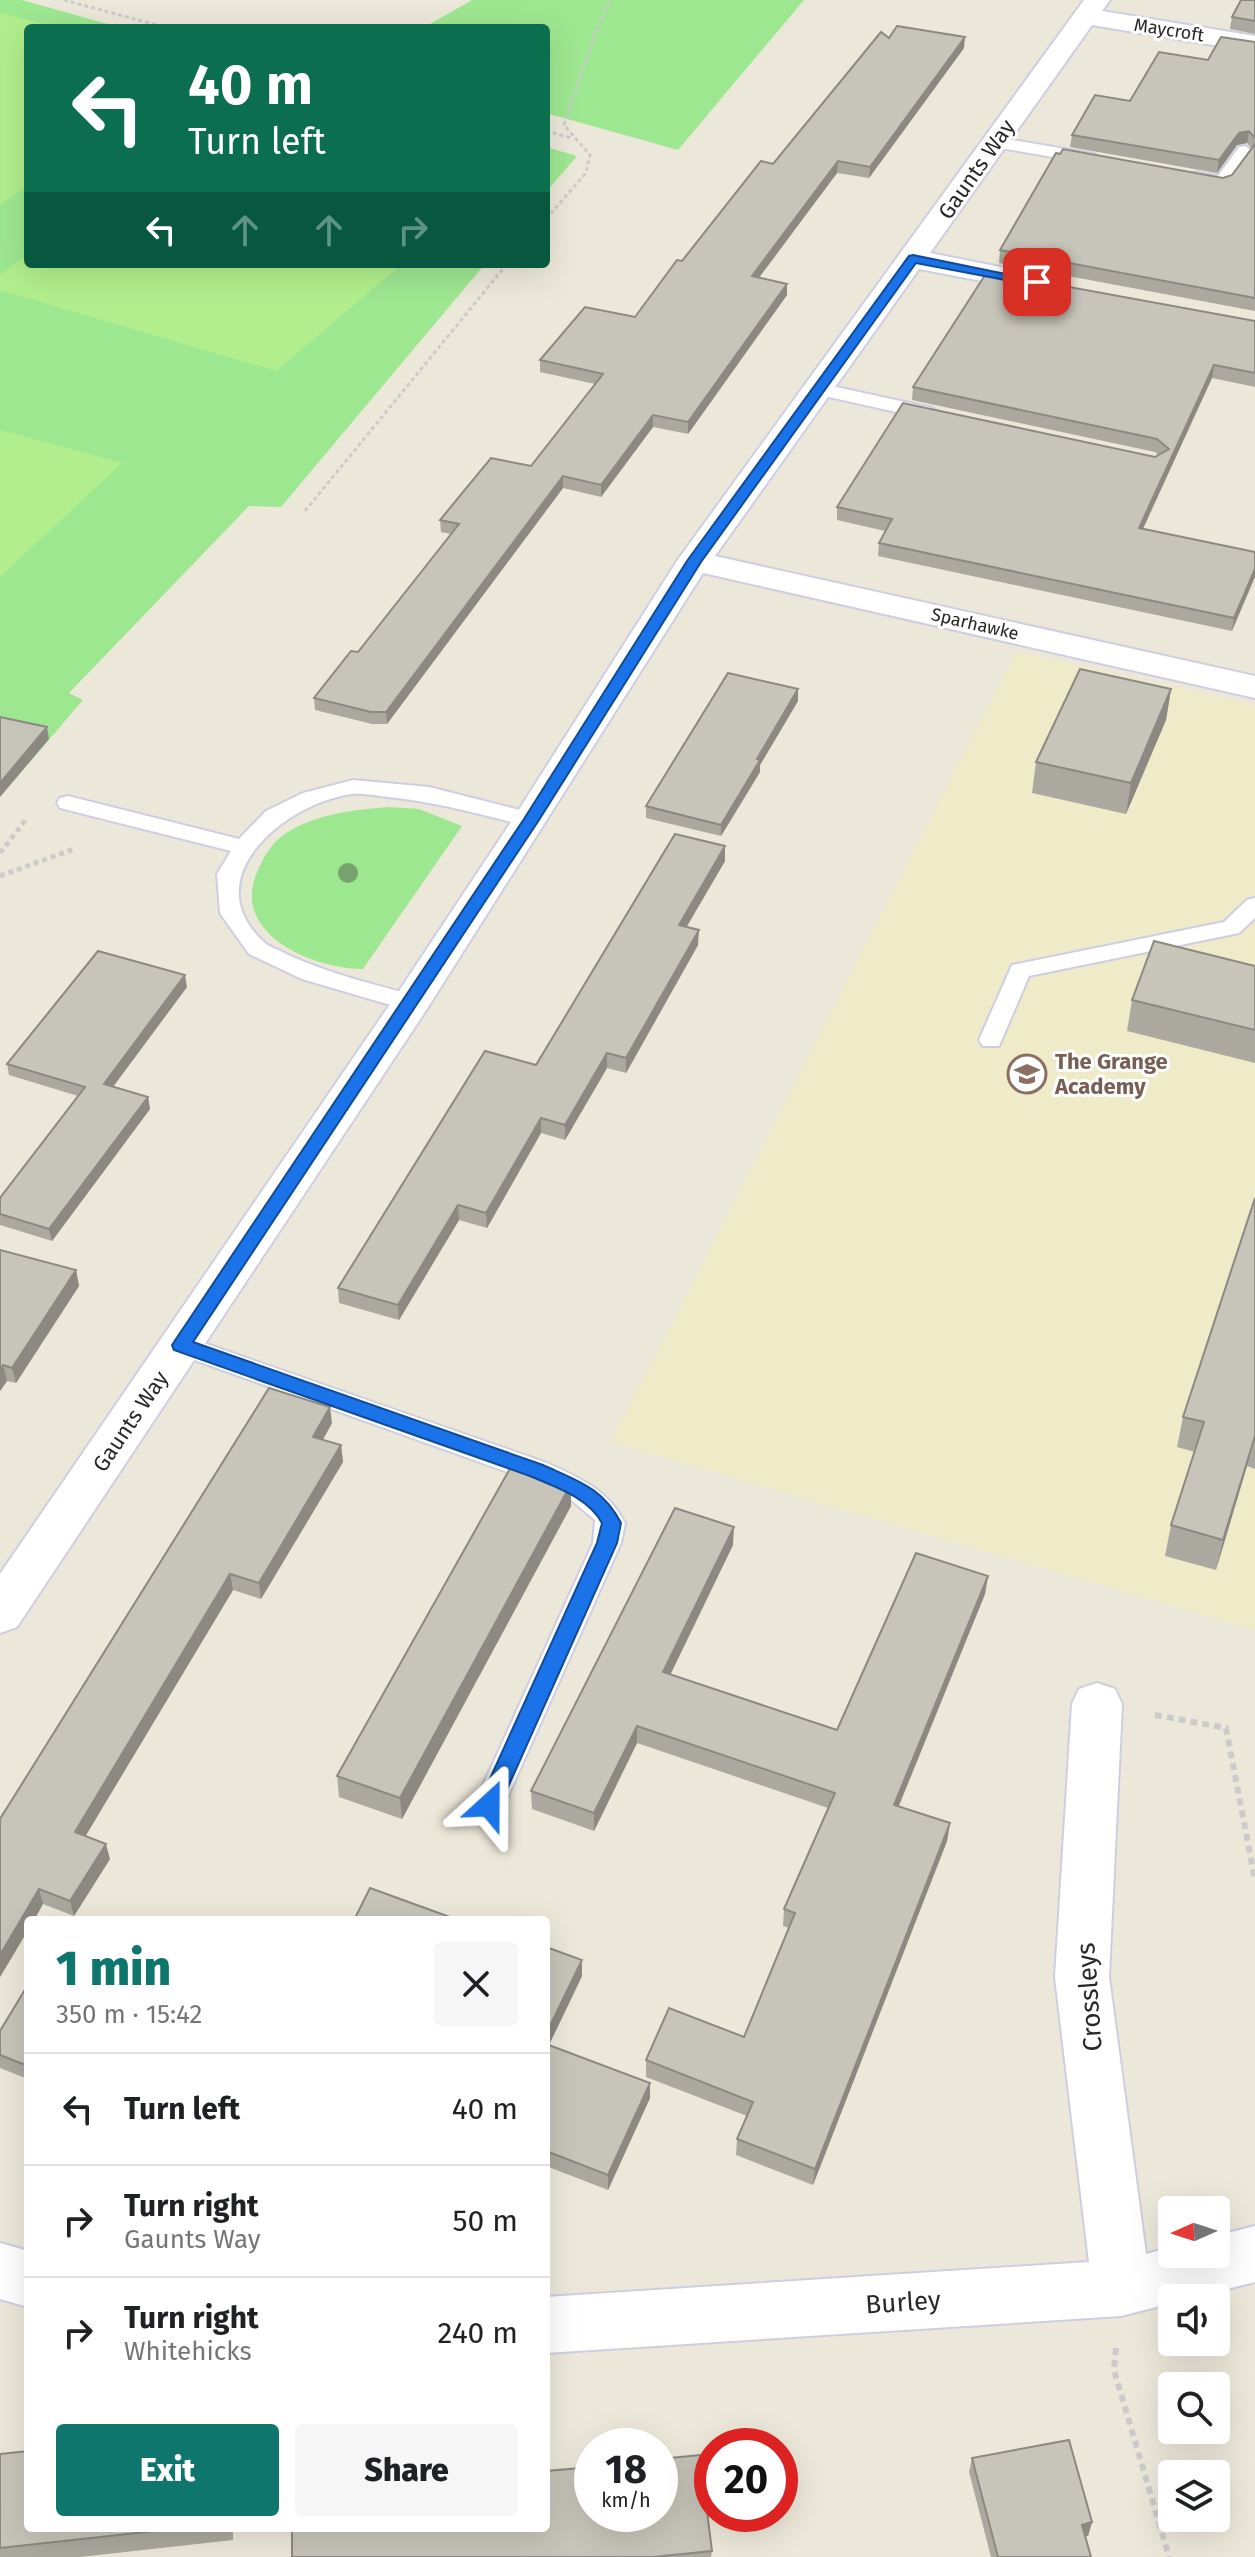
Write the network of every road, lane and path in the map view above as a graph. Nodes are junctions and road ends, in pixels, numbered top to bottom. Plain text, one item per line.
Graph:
1 (64, 0) edge
2 (611, 0) edge
3 (1090, 8) edge
4 (153, 24) edge
5 (1255, 44) edge
6 (550, 132) edge
7 (573, 138) junction
8 (995, 142) junction
9 (1245, 151) edge
10 (1116, 163) edge
11 (1177, 174) edge
12 (550, 214) edge
13 (913, 259) junction
14 (504, 268) edge
15 (1069, 288) edge
16 (818, 389) junction
17 (956, 419) edge
18 (305, 511) dead end
19 (694, 561) junction
20 (1255, 687) edge
21 (68, 803) dead end
22 (531, 820) junction
23 (244, 847) junction
24 (1255, 905) edge
25 (411, 1003) junction
26 (991, 1040) dead end
27 (181, 1345) junction
28 (0, 1613) edge
29 (1097, 1704) joint
30 (489, 1805) dead end
31 (1255, 1880) edge
32 (1255, 2254) edge
33 (0, 2271) edge
34 (24, 2278) edge
35 (1121, 2288) junction
36 (550, 2325) edge
37 (1169, 2557) edge

1 - 4 path
2 - 7 path
3 - 5 street, Maycroft
3 - 8 street, Gaunts Way
6 - 7 path
7 - 12 path
8 - 10 lane
8 - 13 street, Gaunts Way
9 - 11 lane
13 - 15 street
13 - 16 street, Gaunts Way
14 - 18 path
16 - 17 lane
16 - 19 street, Gaunts Way
19 - 20 street, Sparhawke
19 - 22 street, Gaunts Way
21 - 23 lane
22 - 23 lane
22 - 25 street, Gaunts Way
23 - 25 lane
24 - 26 lane
25 - 27 street, Gaunts Way
27 - 28 street, Gaunts Way
27 - 30 lane
29 - 31 path
29 - 35 street, Crossleys
32 - 35 street, Burley
33 - 34 street
35 - 36 street, Burley
35 - 37 path

